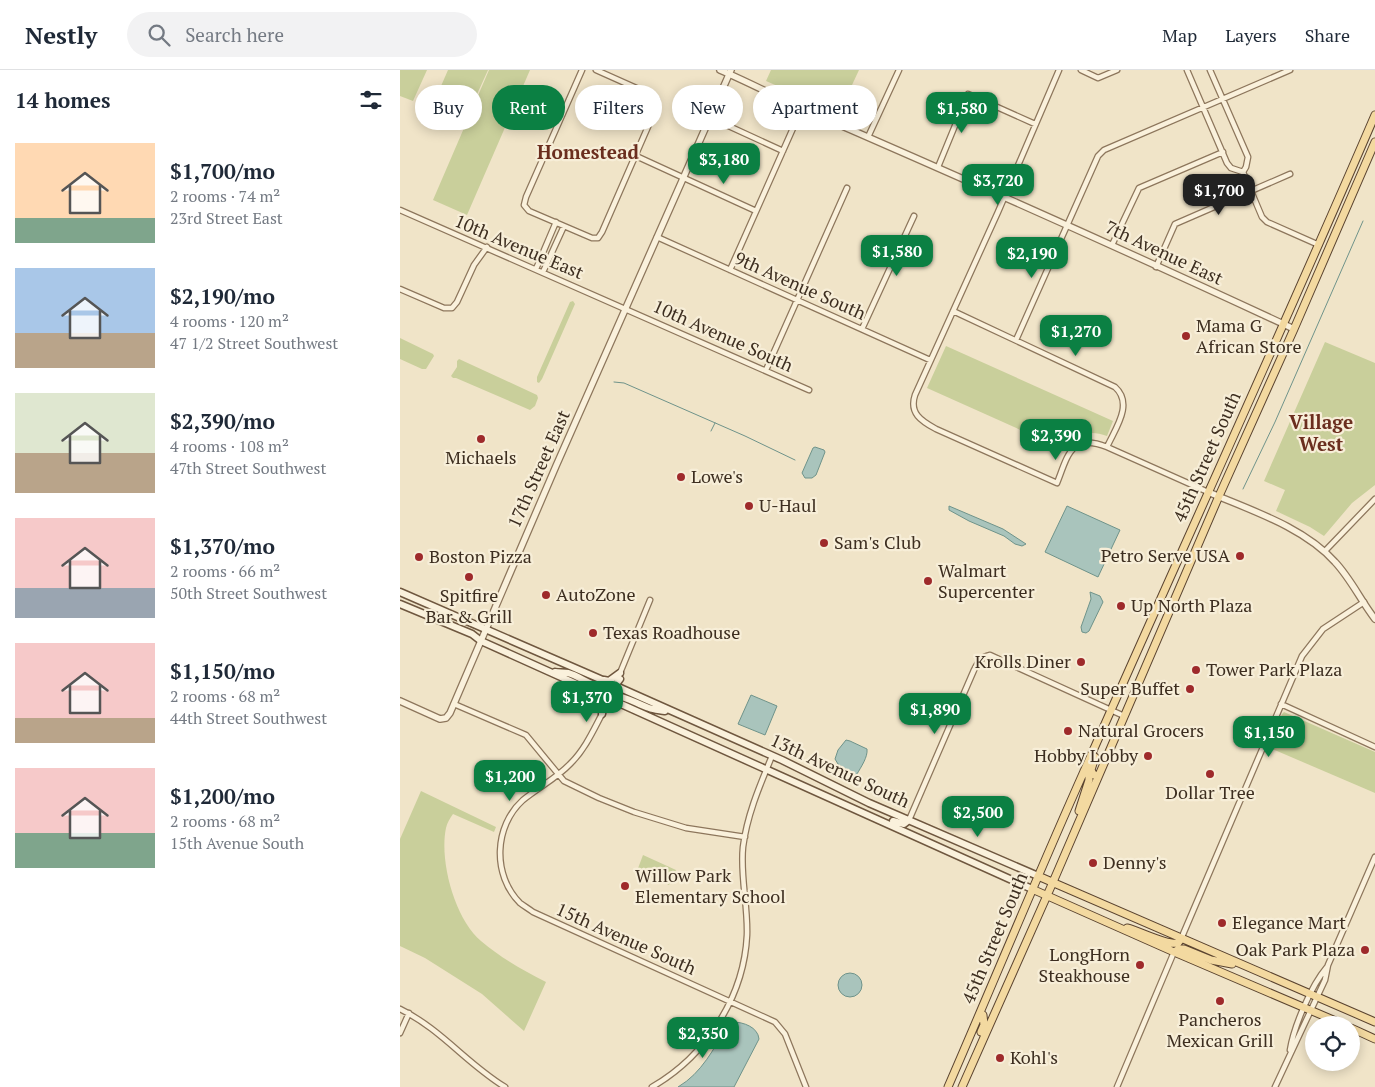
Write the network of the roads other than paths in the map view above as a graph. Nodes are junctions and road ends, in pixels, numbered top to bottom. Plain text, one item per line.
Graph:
1 (582, 70) edge
2 (596, 70) edge
3 (720, 70) edge
4 (899, 70) edge
5 (1059, 70) edge
6 (1081, 70) edge
7 (1117, 70) edge
8 (1187, 70) edge
9 (1210, 70) edge
10 (1290, 70) edge
11 (730, 72) edge
12 (724, 85) edge
13 (756, 85) edge
14 (1223, 100) junction
15 (1204, 108) junction
16 (1375, 116) edge
17 (1034, 124) junction
18 (704, 130) edge
19 (738, 130) edge
20 (793, 130) edge
21 (852, 130) edge
22 (868, 137) junction
23 (1375, 142) edge
24 (784, 151) junction
25 (1222, 152) junction
26 (636, 156) junction
27 (938, 167) junction
28 (1243, 172) junction
29 (1290, 174) dead end
30 (684, 177) junction
31 (847, 188) dead end
32 (1251, 192) junction
33 (1004, 197) junction
34 (400, 210) edge
35 (756, 211) junction
36 (914, 216) dead end
37 (556, 222) junction
38 (1067, 225) junction
39 (564, 226) junction
40 (658, 237) junction
41 (1319, 244) junction
42 (1112, 245) junction
43 (487, 247) junction
44 (1156, 266) junction
45 (536, 269) junction
46 (730, 270) junction
47 (544, 272) junction
48 (400, 289) edge
49 (797, 300) junction
50 (626, 308) junction
51 (953, 311) junction
52 (1283, 324) junction
53 (862, 329) junction
54 (1294, 329) junction
55 (1016, 340) junction
56 (930, 360) junction
57 (766, 370) junction
58 (809, 390) dead end
59 (1107, 447) junction
60 (1208, 492) junction
61 (1219, 496) junction
62 (1375, 499) edge
63 (1185, 543) junction
64 (1325, 551) junction
65 (400, 592) edge
66 (650, 600) dead end
67 (1160, 600) junction
68 (1364, 602) junction
69 (400, 604) edge
70 (1171, 605) junction
71 (1375, 619) edge
72 (486, 628) junction
73 (481, 641) junction
74 (1147, 664) junction
75 (549, 672) junction
76 (620, 676) junction
77 (600, 679) junction
78 (614, 686) junction
79 (629, 692) junction
80 (400, 701) edge
81 (605, 701) junction
82 (454, 704) junction
83 (622, 704) junction
84 (1281, 704) junction
85 (1111, 709) junction
86 (675, 713) junction
87 (602, 714) junction
88 (1124, 716) junction
89 (1100, 735) junction
90 (1375, 747) edge
91 (772, 756) junction
92 (766, 769) junction
93 (1084, 771) junction
94 (559, 774) junction
95 (1098, 777) junction
96 (846, 804) junction
97 (909, 820) junction
98 (1072, 836) junction
99 (745, 837) junction
100 (1375, 857) edge
101 (1038, 876) junction
102 (1053, 882) junction
103 (1032, 888) junction
104 (1047, 895) junction
105 (1112, 924) junction
106 (1181, 939) junction
107 (1008, 946) junction
108 (1174, 952) junction
109 (1328, 965) junction
110 (1245, 966) junction
111 (1314, 995) junction
112 (731, 1002) junction
113 (400, 1009) edge
114 (1308, 1009) junction
115 (409, 1013) junction
116 (980, 1013) junction
117 (1324, 1016) edge
118 (992, 1018) junction
119 (1375, 1022) edge
120 (1360, 1032) edge
121 (400, 1033) edge
122 (1375, 1038) edge
123 (953, 1077) junction
124 (965, 1079) junction
125 (505, 1087) edge
126 (652, 1087) edge
127 (806, 1087) edge
128 (948, 1087) edge
129 (957, 1087) edge
130 (962, 1087) edge
131 (1117, 1087) edge
132 (1275, 1087) edge

1 - 37 street
2 - 26 street
3 - 11 street, 7th Avenue East
4 - 22 street
5 - 17 street
6 - 7 street
8 - 15 street
9 - 14 street
10 - 14 street
11 - 12 street, 17th Street East
11 - 13 street, 7th Avenue East
14 - 15 street
14 - 28 street
15 - 25 street
15 - 38 street
16 - 41 main road, 45th Street South
17 - 27 street
17 - 33 street
18 - 30 street, 17th Street East
19 - 24 street
20 - 24 street
21 - 22 street, 7th Avenue East
22 - 27 street, 7th Avenue East
23 - 54 main road, 45th Street South
24 - 35 street
25 - 28 street
25 - 42 street
26 - 30 street
26 - 39 street
27 - 33 street, 7th Avenue East
28 - 32 street
29 - 32 street
30 - 35 street
30 - 40 street, 17th Street East
31 - 49 street
32 - 41 street
32 - 44 street
33 - 38 street, 7th Avenue East
33 - 51 street
34 - 43 street, 10th Avenue East
35 - 46 street
36 - 53 street
37 - 39 street
37 - 45 street
38 - 42 street, 7th Avenue East
38 - 55 street
39 - 47 street
40 - 46 street, 9th Avenue South
40 - 50 street, 17th Street East
41 - 52 main road, 45th Street South
42 - 44 street, 7th Avenue East
43 - 45 street, 10th Avenue East
43 - 48 street
44 - 52 street, 7th Avenue East
45 - 47 street, 10th Avenue East
46 - 49 street, 9th Avenue South
47 - 50 street, 10th Avenue East
49 - 53 street, 9th Avenue South
49 - 57 street
50 - 57 street, 10th Avenue South
50 - 72 street, 17th Street East
51 - 55 street
51 - 56 street
52 - 54 street, 7th Avenue East
52 - 60 main road, 45th Street South
53 - 56 street, 9th Avenue South
54 - 61 main road, 45th Street South
55 - 59 street
56 - 59 street
57 - 58 street, 10th Avenue South
59 - 60 street
60 - 61 street
60 - 63 main road, 45th Street South
61 - 64 street
61 - 70 main road, 45th Street South
62 - 64 street
63 - 67 main road, 45th Street South
63 - 70 main road
64 - 68 street
65 - 72 main road, 13th Avenue South
66 - 76 street
67 - 74 main road
67 - 85 main road, 45th Street South
68 - 71 street
68 - 84 street
69 - 73 main road
70 - 74 main road, 45th Street South
72 - 73 street, 17th Street East
72 - 77 main road, 13th Avenue South
73 - 75 main road
73 - 82 street, 17th Street East
74 - 88 main road, 45th Street South
75 - 78 main road
75 - 81 main road, 13th Avenue South
76 - 77 main road
76 - 78 main road
76 - 79 main road
77 - 78 main road, 13th Avenue South
78 - 79 main road, 13th Avenue South
79 - 86 main road, 13th Avenue South
80 - 82 street
81 - 83 main road, 13th Avenue South
81 - 86 main road
81 - 87 main road
82 - 94 street
83 - 87 main road
83 - 92 main road, 13th Avenue South
84 - 90 street
84 - 106 street
85 - 88 street
85 - 89 main road, 45th Street South
85 - 97 street
86 - 91 main road, 13th Avenue South
87 - 94 street, 15th Avenue South
88 - 95 main road, 45th Street South
89 - 93 main road, 45th Street South
89 - 95 main road
91 - 92 street
91 - 97 main road, 13th Avenue South
92 - 96 main road, 13th Avenue South
92 - 99 street
93 - 98 main road
93 - 101 main road, 45th Street South
94 - 99 street
94 - 112 street, 15th Avenue South
95 - 98 main road, 45th Street South
96 - 97 main road
96 - 103 main road, 13th Avenue South
97 - 101 main road, 13th Avenue South
98 - 102 main road, 45th Street South
99 - 112 street
100 - 109 street
101 - 102 main road, 13th Avenue South
101 - 103 main road, 45th Street South
102 - 104 main road, 45th Street South
102 - 106 main road, 13th Avenue South
103 - 104 main road, 13th Avenue South
103 - 107 main road, 45th Street South
104 - 105 main road, 13th Avenue South
104 - 118 main road, 45th Street South
105 - 106 main road
105 - 108 main road, 13th Avenue South
106 - 110 main road, 13th Avenue South
107 - 116 main road, 45th Street South
107 - 118 main road
108 - 110 main road
108 - 114 main road, 13th Avenue South
108 - 131 street
109 - 111 street
109 - 111 street
110 - 111 main road, 13th Avenue South
111 - 114 street
111 - 119 main road, 13th Avenue South
112 - 126 street
112 - 127 street, 15th Avenue South
113 - 115 street
114 - 117 main road, 13th Avenue South
114 - 132 street
115 - 121 street
115 - 125 street
116 - 123 main road, 45th Street South
116 - 124 main road
118 - 124 main road, 45th Street South
120 - 122 main road
123 - 128 main road, 45th Street South
123 - 129 main road
124 - 130 main road, 45th Street South

